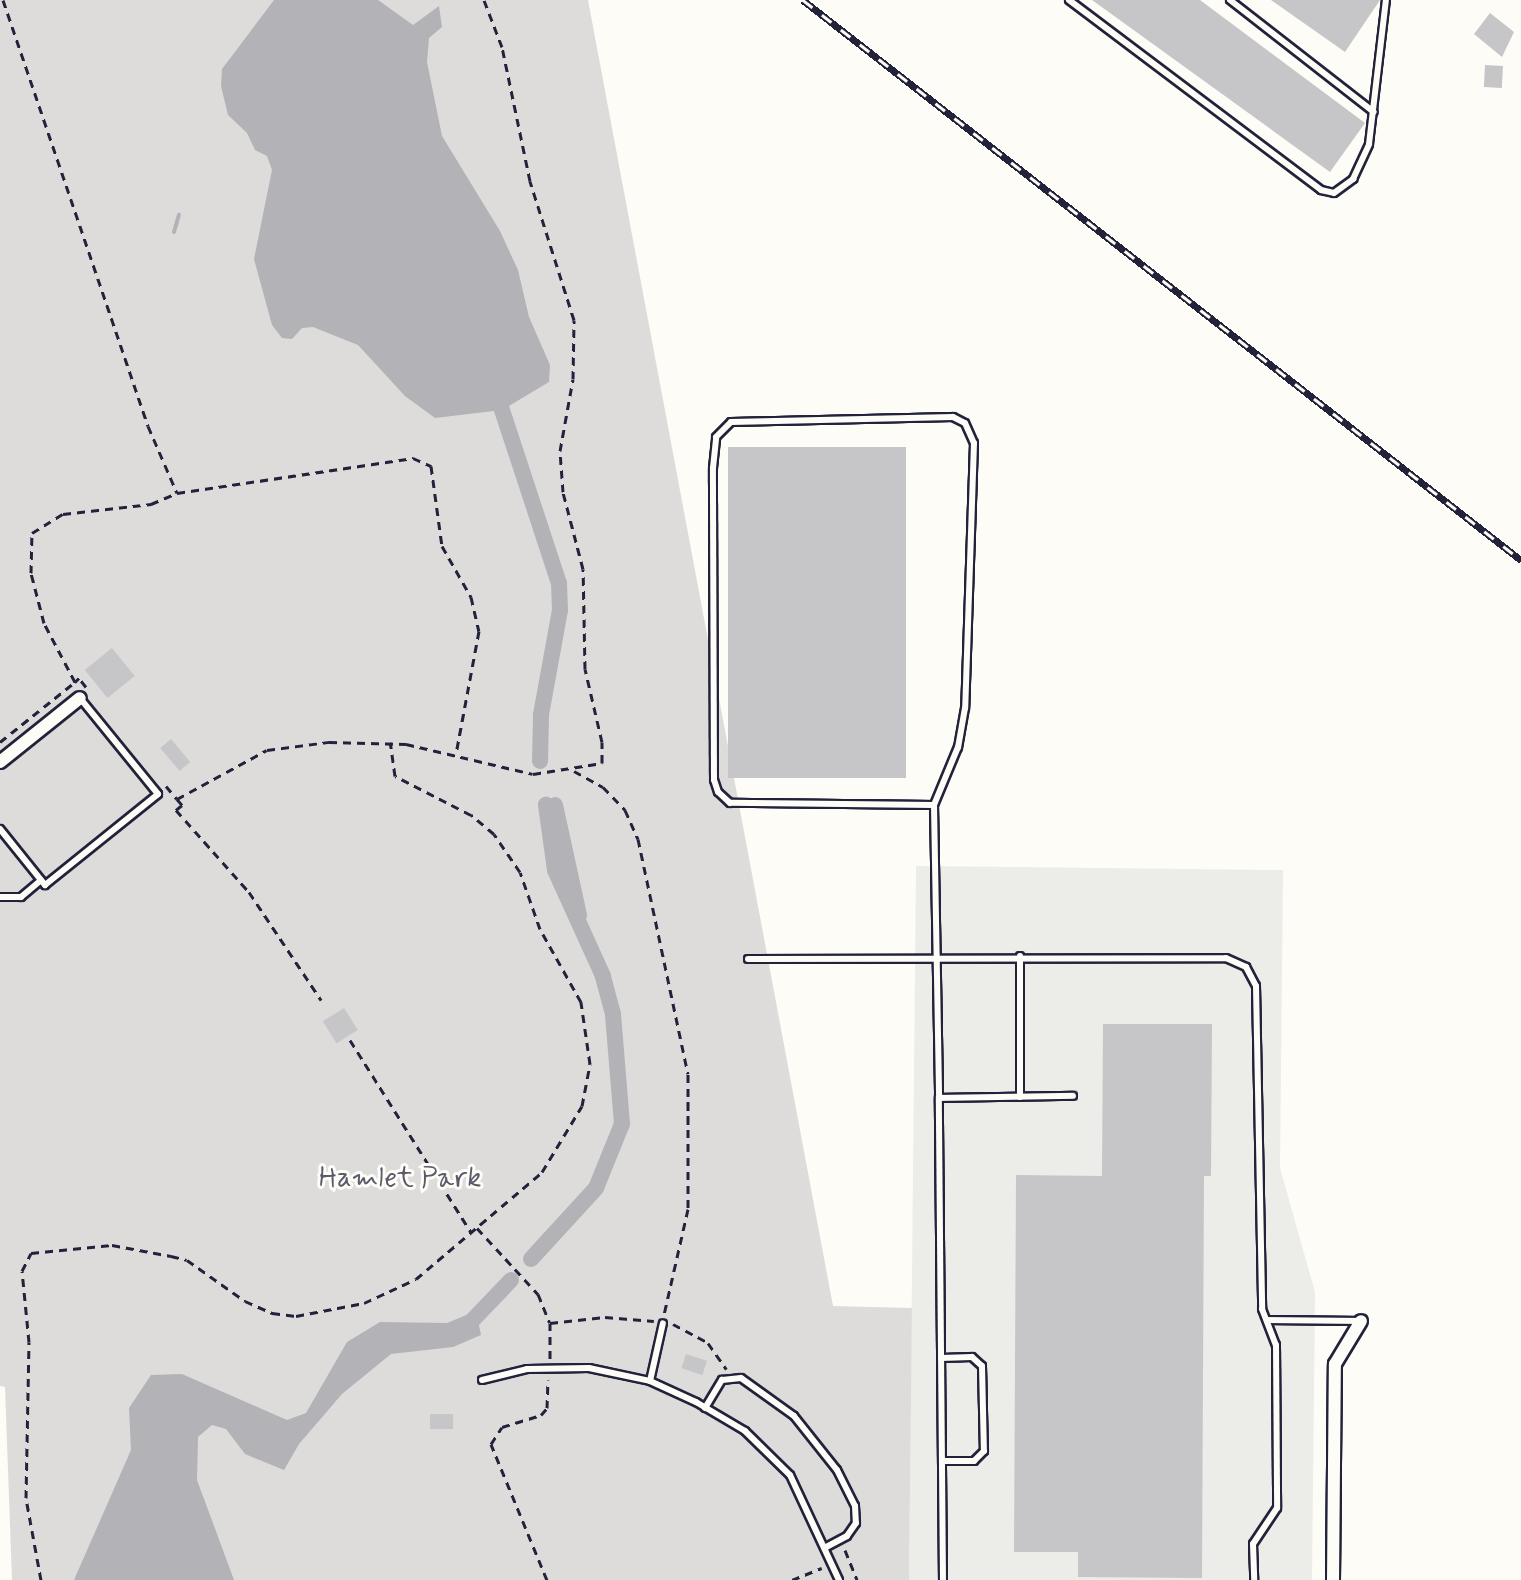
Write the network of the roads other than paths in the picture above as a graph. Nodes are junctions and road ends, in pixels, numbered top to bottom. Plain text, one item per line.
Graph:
1 (1069, 0) edge
2 (1230, 0) edge
3 (1386, 0) edge
4 (1374, 112) junction
5 (84, 694) joint
6 (0, 762) edge
7 (934, 805) junction
8 (0, 829) edge
9 (41, 880) junction
10 (0, 897) edge
11 (937, 956) junction
12 (1020, 956) junction
13 (748, 959) dead end
14 (1073, 1096) dead end
15 (1020, 1097) junction
16 (939, 1098) junction
17 (1267, 1320) junction
18 (1361, 1321) joint
19 (663, 1323) road end
20 (941, 1358) junction
21 (482, 1380) dead end
22 (650, 1381) junction
23 (705, 1408) junction
24 (942, 1461) junction
25 (826, 1547) junction
26 (839, 1580) edge
27 (943, 1580) edge
28 (1254, 1580) edge
29 (1333, 1580) edge

1 - 4 lane
2 - 4 lane
3 - 4 lane
5 - 6 street
5 - 9 lane
7 - 7 lane
7 - 11 lane
8 - 9 lane
9 - 10 lane
11 - 12 lane
11 - 13 lane
11 - 16 lane
12 - 15 lane
12 - 17 lane
14 - 15 lane
15 - 16 lane
16 - 20 lane
17 - 18 lane
17 - 28 lane
18 - 29 street
19 - 22 lane
20 - 24 lane
20 - 24 lane
21 - 22 lane
22 - 23 lane
23 - 25 lane
23 - 25 lane
24 - 27 lane
25 - 26 lane

